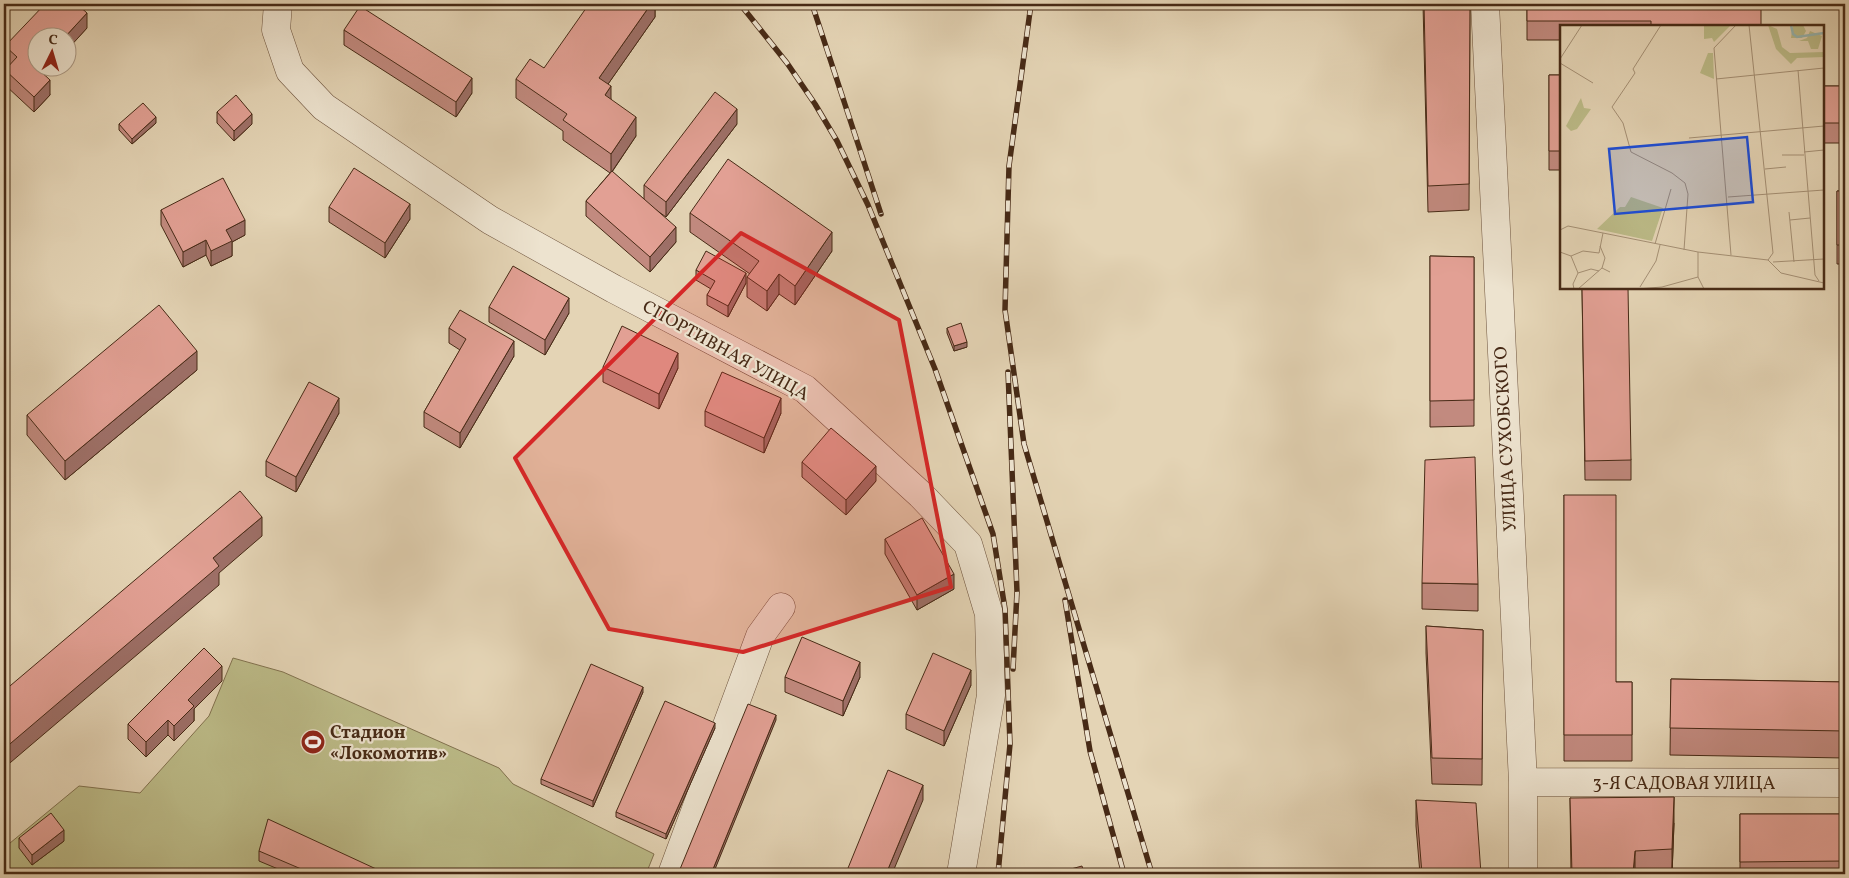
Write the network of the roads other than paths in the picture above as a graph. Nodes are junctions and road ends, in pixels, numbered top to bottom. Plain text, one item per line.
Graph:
1 (278, 4) edge
2 (1485, 4) edge
3 (781, 607) dead end
4 (1523, 782) junction
5 (1845, 784) edge
6 (672, 874) edge
7 (961, 874) edge
8 (1523, 874) edge

1 - 7 street, СПОРТИВНАЯ УЛИЦА
2 - 4 street, УЛИЦА СУХОБСКОГО
3 - 6 street
4 - 5 street, 3-Я САДОВАЯ УЛИЦА
4 - 8 street, УЛИЦА СУХОБСКОГО

